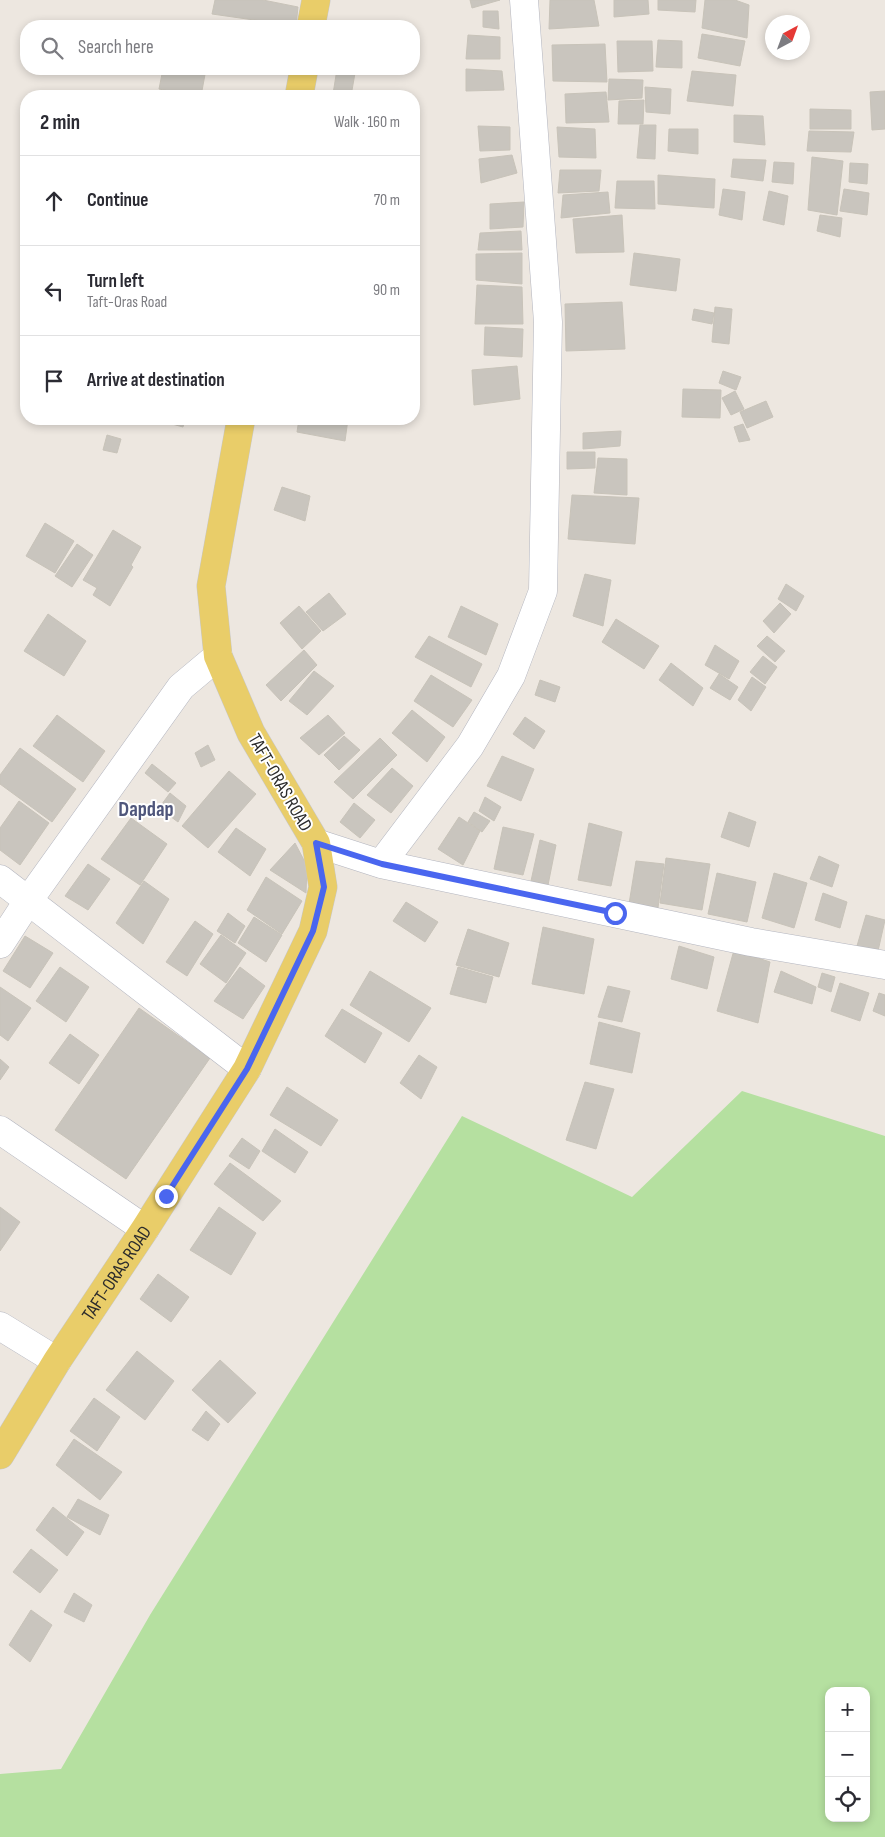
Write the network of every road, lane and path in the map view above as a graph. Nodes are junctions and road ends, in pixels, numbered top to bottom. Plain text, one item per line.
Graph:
1 (316, 0) edge
2 (524, 0) edge
3 (312, 20) edge
4 (303, 75) edge
5 (300, 90) edge
6 (240, 425) edge
7 (218, 656) junction
8 (316, 843) junction
9 (382, 864) junction
10 (0, 879) edge
11 (28, 900) junction
12 (0, 944) edge
13 (885, 965) edge
14 (247, 1069) junction
15 (0, 1130) edge
16 (145, 1229) junction
17 (0, 1326) edge
18 (58, 1361) junction
19 (0, 1455) edge

1 - 3 main road
2 - 9 street
4 - 5 main road
6 - 7 main road, TAFT-ORAS ROAD
7 - 8 main road, TAFT-ORAS ROAD
7 - 11 street
8 - 9 street
8 - 14 main road, TAFT-ORAS ROAD
9 - 13 street
10 - 11 street
11 - 12 street
11 - 14 street
14 - 16 main road, TAFT-ORAS ROAD
15 - 16 street
16 - 18 main road, TAFT-ORAS ROAD
17 - 18 street
18 - 19 main road, TAFT-ORAS ROAD

